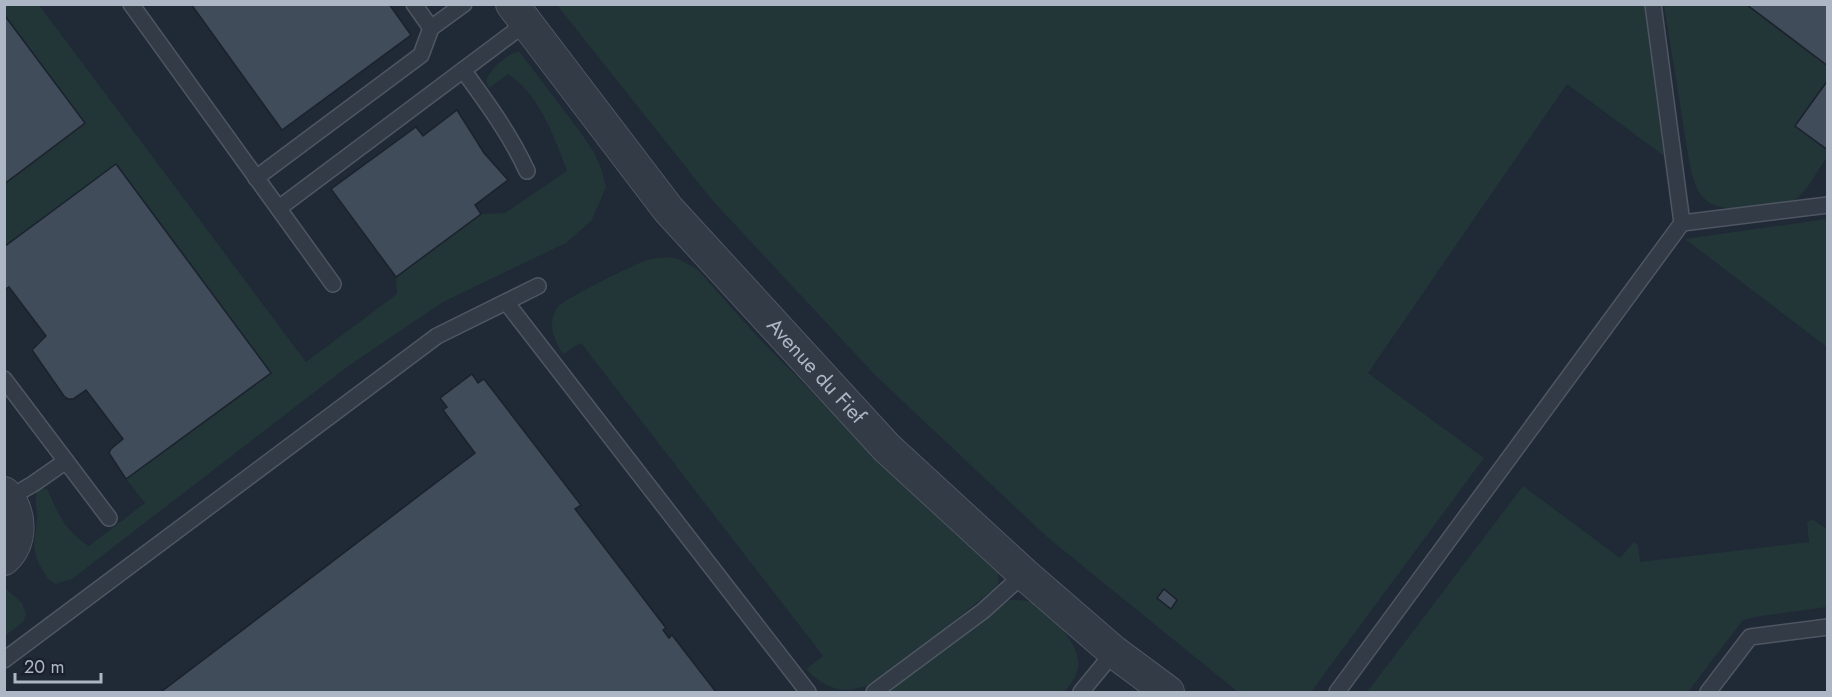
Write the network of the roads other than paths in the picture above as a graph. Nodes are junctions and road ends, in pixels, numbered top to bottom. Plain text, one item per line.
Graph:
1 (130, 4) edge
2 (414, 4) edge
3 (464, 4) edge
4 (1653, 4) edge
5 (519, 14) edge
6 (431, 28) junction
7 (463, 70) junction
8 (527, 171) dead end
9 (256, 178) junction
10 (1827, 205) edge
11 (279, 208) junction
12 (1682, 223) junction
13 (333, 284) dead end
14 (538, 286) dead end
15 (506, 302) junction
16 (4, 379) edge
17 (66, 461) junction
18 (7, 496) edge
19 (109, 518) dead end
20 (4, 558) edge
21 (1024, 574) junction
22 (1827, 627) edge
23 (1114, 652) junction
24 (4, 660) edge
25 (808, 693) edge
26 (874, 693) edge
27 (1081, 693) edge
28 (1168, 693) edge
29 (1337, 693) edge
30 (1708, 693) edge

1 - 9 lane
2 - 6 lane
3 - 6 lane
4 - 12 lane
5 - 7 lane
5 - 21 street, Avenue du Fief
6 - 9 lane
7 - 8 lane
7 - 11 lane
9 - 11 lane
10 - 12 lane
11 - 13 lane
12 - 29 lane
14 - 15 lane
15 - 24 lane
15 - 25 lane
16 - 17 lane
17 - 18 lane
17 - 19 lane
18 - 20 street
21 - 23 street, Avenue du Fief
21 - 26 lane
22 - 30 lane
23 - 27 lane
23 - 28 street, Avenue du Fief

